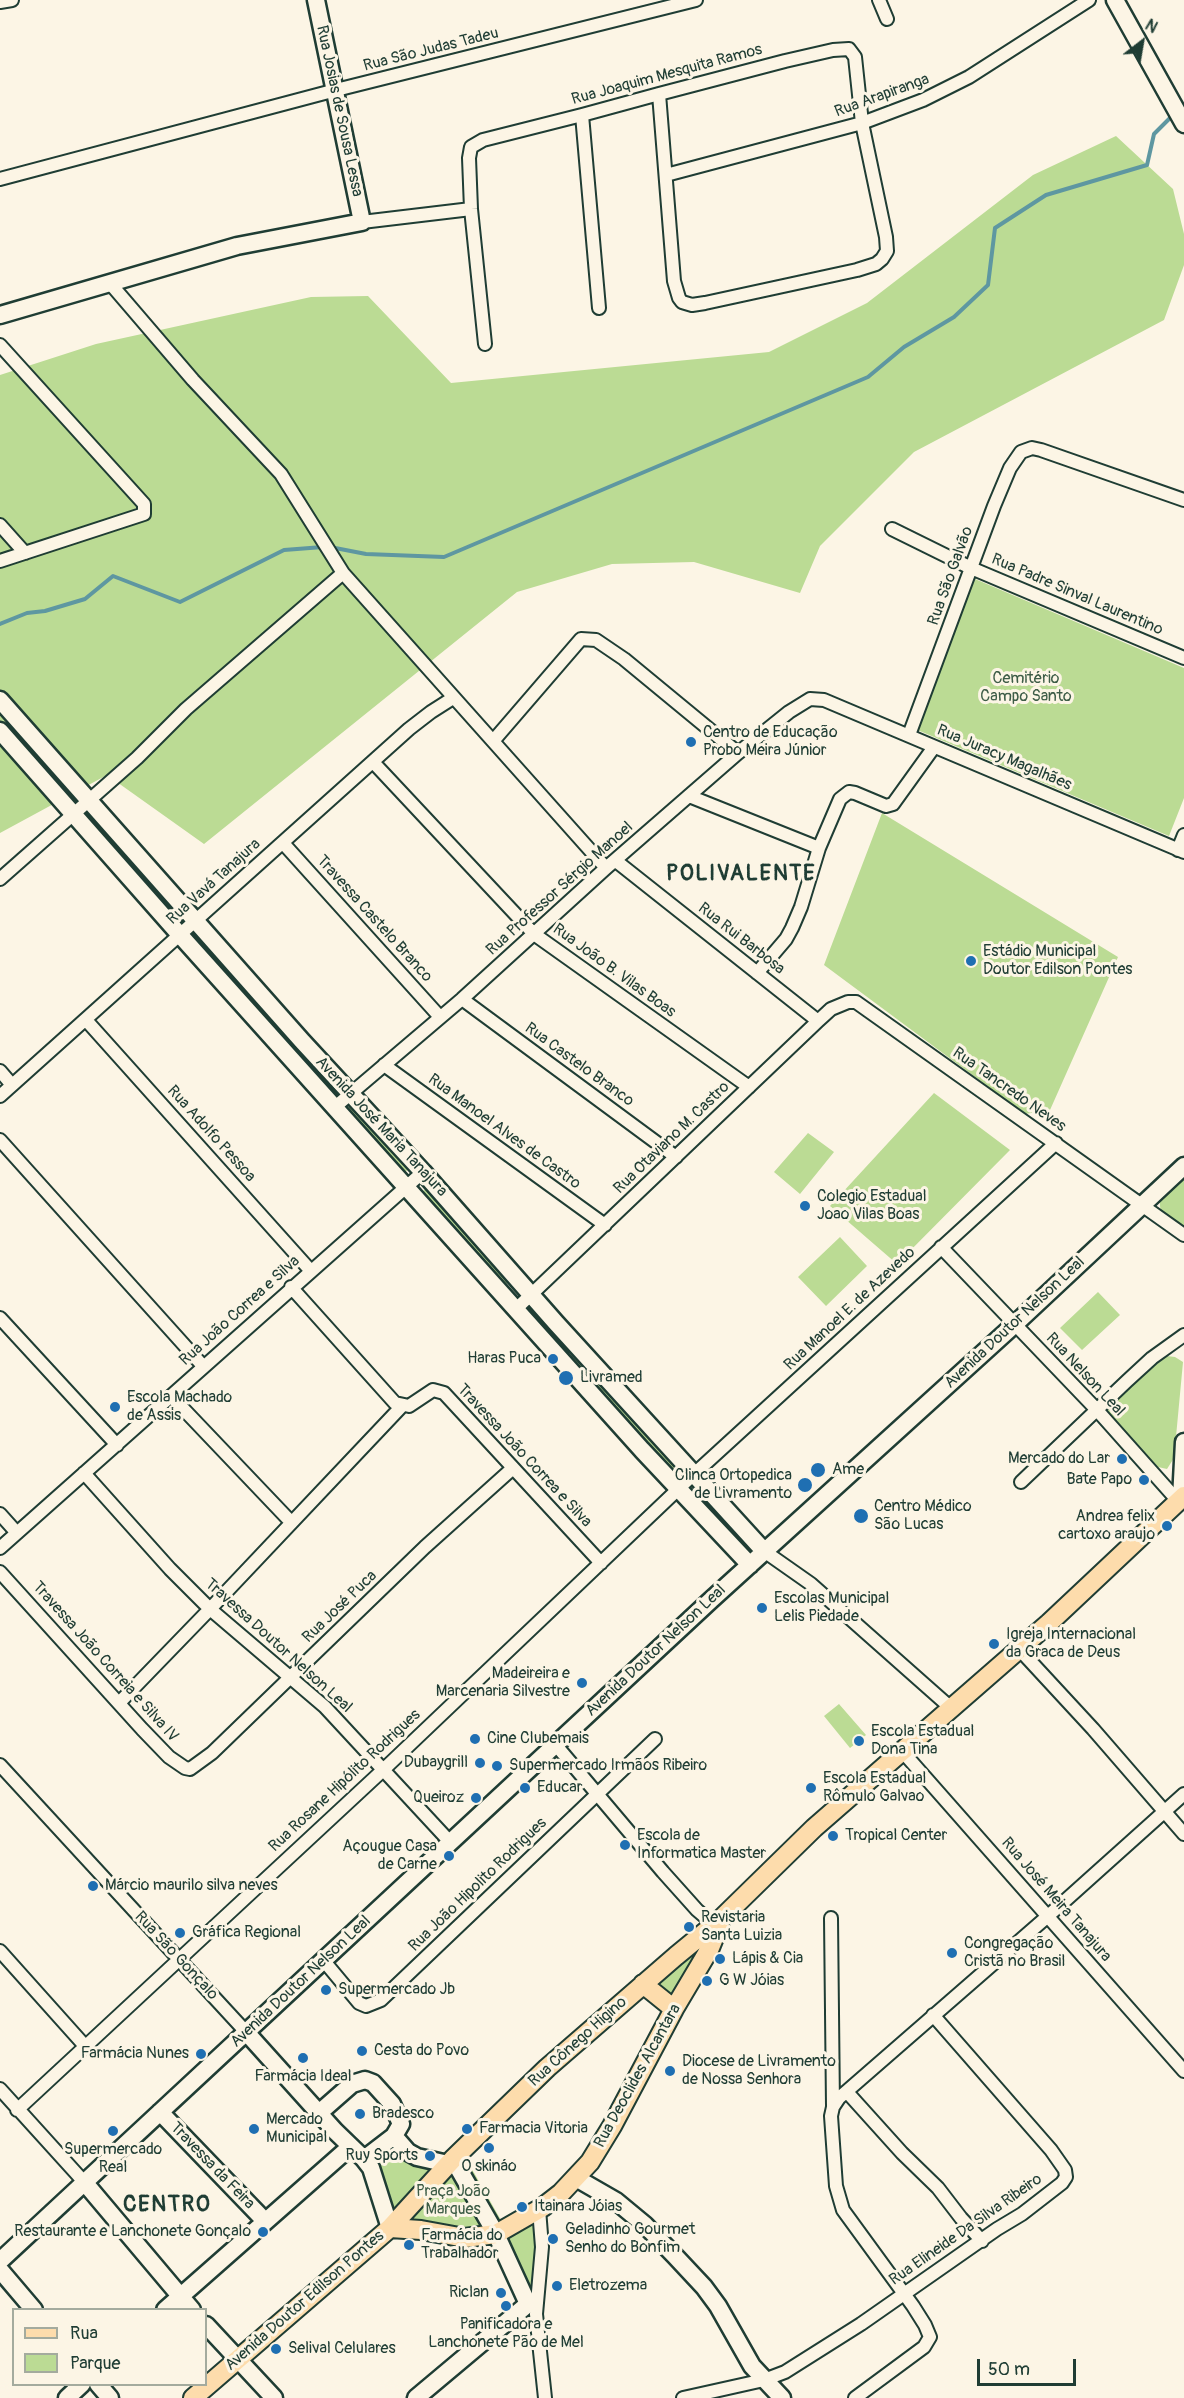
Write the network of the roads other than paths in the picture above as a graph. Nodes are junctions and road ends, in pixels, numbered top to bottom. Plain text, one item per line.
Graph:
1 (12, 0) edge
2 (316, 0) edge
3 (696, 0) edge
4 (879, 0) edge
5 (1089, 0) edge
6 (1115, 0) edge
7 (0, 2) edge
8 (887, 19) dead end
9 (336, 90) junction
10 (659, 94) junction
11 (582, 115) junction
12 (862, 123) junction
13 (1184, 124) edge
14 (666, 175) junction
15 (0, 179) edge
16 (471, 209) junction
17 (362, 222) junction
18 (109, 282) junction
19 (599, 308) dead end
20 (0, 315) edge
21 (485, 344) dead end
22 (0, 345) edge
23 (1184, 500) edge
24 (0, 525) edge
25 (892, 529) dead end
26 (25, 554) junction
27 (0, 561) edge
28 (972, 567) junction
29 (343, 573) junction
30 (1184, 658) edge
31 (453, 698) junction
32 (810, 699) joint
33 (0, 700) edge
34 (0, 731) edge
35 (909, 735) junction
36 (494, 740) junction
37 (934, 747) junction
38 (738, 753) junction
39 (373, 762) junction
40 (65, 774) junction
41 (50, 787) junction
42 (689, 796) junction
43 (88, 800) junction
44 (73, 814) junction
45 (1184, 835) edge
46 (283, 843) junction
47 (819, 848) junction
48 (1181, 851) edge
49 (611, 864) junction
50 (0, 879) edge
51 (195, 921) junction
52 (534, 934) junction
53 (180, 935) junction
54 (757, 973) junction
55 (255, 987) junction
56 (462, 999) junction
57 (239, 1000) junction
58 (856, 1002) joint
59 (440, 1017) junction
60 (86, 1020) junction
61 (818, 1021) junction
62 (384, 1065) junction
63 (0, 1071) edge
64 (12, 1085) junction
65 (749, 1087) junction
66 (350, 1094) junction
67 (0, 1096) edge
68 (334, 1107) junction
69 (0, 1140) edge
70 (1056, 1143) junction
71 (676, 1157) junction
72 (1184, 1166) edge
73 (423, 1172) junction
74 (406, 1185) junction
75 (1142, 1205) junction
76 (605, 1225) junction
77 (1184, 1235) edge
78 (941, 1247) junction
79 (310, 1270) junction
80 (291, 1287) junction
81 (531, 1295) junction
82 (516, 1309) junction
83 (0, 1318) edge
84 (1015, 1324) junction
85 (1184, 1335) edge
86 (203, 1366) junction
87 (171, 1396) junction
88 (402, 1406) junction
89 (1097, 1410) junction
90 (1184, 1442) edge
91 (117, 1444) junction
92 (513, 1468) junction
93 (84, 1473) junction
94 (693, 1475) junction
95 (1021, 1482) dead end
96 (679, 1489) junction
97 (1181, 1499) edge
98 (0, 1514) edge
99 (291, 1521) junction
100 (17, 1533) junction
101 (0, 1548) edge
102 (764, 1551) junction
103 (601, 1563) junction
104 (750, 1564) junction
105 (0, 1572) edge
106 (210, 1609) junction
107 (1020, 1650) junction
108 (291, 1676) junction
109 (119, 1702) junction
110 (951, 1708) junction
111 (654, 1739) dead end
112 (555, 1744) junction
113 (902, 1751) junction
114 (0, 1765) edge
115 (190, 1768) joint
116 (382, 1771) junction
117 (596, 1794) junction
118 (1184, 1794) edge
119 (1163, 1811) junction
120 (1184, 1834) edge
121 (451, 1843) junction
122 (1048, 1916) junction
123 (831, 1918) dead end
124 (718, 1924) junction
125 (0, 1951) edge
126 (178, 1958) junction
127 (324, 1961) junction
128 (643, 1984) junction
129 (674, 2009) junction
130 (933, 2015) junction
131 (246, 2032) junction
132 (85, 2046) junction
133 (1184, 2071) edge
134 (0, 2089) edge
135 (847, 2092) junction
136 (833, 2107) junction
137 (17, 2110) junction
138 (160, 2112) junction
139 (319, 2114) junction
140 (394, 2136) junction
141 (350, 2147) junction
142 (364, 2158) junction
143 (450, 2161) junction
144 (576, 2178) junction
145 (85, 2184) junction
146 (539, 2210) junction
147 (264, 2220) junction
148 (390, 2228) junction
149 (496, 2234) junction
150 (982, 2241) junction
151 (0, 2261) edge
152 (0, 2270) edge
153 (903, 2294) junction
154 (180, 2296) junction
155 (32, 2308) edge
156 (167, 2308) edge
157 (190, 2308) edge
158 (532, 2309) junction
159 (207, 2326) edge
160 (237, 2360) junction
161 (764, 2380) junction
162 (81, 2386) edge
163 (99, 2386) edge
164 (207, 2386) edge
165 (207, 2386) edge
166 (67, 2398) edge
167 (110, 2398) edge
168 (193, 2398) edge
169 (274, 2398) edge
170 (416, 2398) edge
171 (545, 2398) edge
172 (683, 2398) edge
173 (782, 2398) edge
174 (855, 2398) edge

1 - 7 street
2 - 9 street, Rua Josias de Sousa Lessa
3 - 9 street, Rua São Judas Tadeu
4 - 8 street
5 - 12 street, Rua Arapiranga
6 - 13 street
9 - 15 street, Rua São Judas Tadeu
9 - 17 street, Rua Josias de Sousa Lessa
10 - 11 street, Rua Joaquim Mesquita Ramos
10 - 12 street, Rua Joaquim Mesquita Ramos
10 - 14 street
11 - 16 street, Rua Joaquim Mesquita Ramos
11 - 19 street
12 - 14 street, Rua Arapiranga
12 - 14 street
16 - 17 street
16 - 21 street
17 - 18 street
18 - 20 street
18 - 29 street, Rua Rui Barbosa
22 - 26 street
23 - 28 street, Rua São Galvão
24 - 26 street
25 - 28 street, Rua Padre Sinval Laurentino
26 - 27 street
28 - 30 street, Rua Padre Sinval Laurentino
28 - 35 street, Rua São Galvão
29 - 31 street, Rua Rui Barbosa
29 - 43 street
31 - 36 street, Rua Rui Barbosa
31 - 39 street, Rua Vavá Tanajura
32 - 35 street, Rua Juracy Magalhães
32 - 38 street, Rua Professor Sérgio Manoel
33 - 40 street, Avenida José Maria Tanajura
34 - 41 street, Avenida José Maria Tanajura
35 - 37 street, Rua Juracy Magalhães
36 - 38 street
36 - 49 street, Rua Rui Barbosa
37 - 47 street
37 - 48 street, Rua Juracy Magalhães
38 - 42 street, Rua Professor Sérgio Manoel
39 - 46 street, Rua Vavá Tanajura
39 - 52 street, Rua João B. Vilas Boas
40 - 41 street
40 - 43 street, Avenida José Maria Tanajura
41 - 44 street, Avenida José Maria Tanajura
42 - 47 street
42 - 49 street, Rua Professor Sérgio Manoel
43 - 44 street
43 - 51 street, Avenida José Maria Tanajura
44 - 50 street
44 - 53 street, Avenida José Maria Tanajura
45 - 48 street
46 - 51 street, Rua Vavá Tanajura
46 - 59 street, Travessa Castelo Branco
47 - 54 street
49 - 52 street, Rua Professor Sérgio Manoel
49 - 54 street, Rua Rui Barbosa
51 - 53 street, Rua Vavá Tanajura
51 - 55 street, Avenida José Maria Tanajura
52 - 56 street, Rua Professor Sérgio Manoel
52 - 65 street, Rua João B. Vilas Boas
53 - 57 street, Avenida José Maria Tanajura
53 - 60 street, Rua Vavá Tanajura
54 - 61 street, Rua Rui Barbosa
55 - 57 street
55 - 66 street, Avenida José Maria Tanajura
56 - 59 street, Rua Professor Sérgio Manoel
56 - 71 street, Rua Castelo Branco
57 - 68 street, Avenida José Maria Tanajura
58 - 61 street, Rua Otaviano M. Castro
58 - 70 street, Rua Tancredo Neves
59 - 62 street, Rua Professor Sérgio Manoel
60 - 64 street, Rua Vavá Tanajura
60 - 79 street, Rua Adolfo Pessoa
61 - 65 street, Rua Otaviano M. Castro
62 - 66 street, Rua Professor Sérgio Manoel
62 - 76 street, Rua Manoel Alves de Castro
63 - 64 street
64 - 67 street, Rua Vavá Tanajura
65 - 71 street, Rua Otaviano M. Castro
66 - 68 street, Rua Professor Sérgio Manoel
66 - 73 street, Avenida José Maria Tanajura
68 - 74 street, Avenida José Maria Tanajura
69 - 86 street
70 - 75 street, Rua Tancredo Neves
70 - 78 street, Rua Manoel E. de Azevedo
71 - 76 street, Rua Otaviano M. Castro
72 - 75 street, Avenida Doutor Nelson Leal
73 - 74 street, Rua João Correa e Silva
73 - 81 street, Avenida José Maria Tanajura
74 - 79 street, Rua João Correa e Silva
74 - 82 street, Avenida José Maria Tanajura
75 - 77 street, Rua Tancredo Neves
75 - 84 street, Avenida Doutor Nelson Leal
76 - 81 street, Rua Otaviano M. Castro
78 - 84 street, Rua Nelson Leal
78 - 94 street, Rua Manoel E. de Azevedo
79 - 80 street, Rua João Correa e Silva
80 - 86 street, Rua João Correa e Silva
80 - 88 street
81 - 82 street, Rua Otaviano M. Castro
81 - 94 street, Avenida José Maria Tanajura
82 - 96 street, Avenida José Maria Tanajura
83 - 91 street
84 - 89 street, Rua Nelson Leal
84 - 102 street, Avenida Doutor Nelson Leal
85 - 89 street
86 - 87 street, Rua João Correa e Silva
87 - 91 street, Rua João Correa e Silva
87 - 99 street
88 - 92 street, Travessa João Correa e Silva
88 - 99 street
89 - 95 street
89 - 97 street, Rua Nelson Leal
90 - 97 street
91 - 93 street, Rua João Correa e Silva
92 - 103 street, Travessa João Correa e Silva
92 - 108 street, Rua José Puca
93 - 100 street, Rua João Correa e Silva
93 - 106 street, Travessa Doutor Nelson Leal
94 - 96 street, Rua Rosane Hipólito Rodrigues
94 - 102 street, Avenida José Maria Tanajura
96 - 103 street, Rua Rosane Hipólito Rodrigues
96 - 104 street, Avenida José Maria Tanajura
97 - 107 main road, Rua Cônego Higino
98 - 100 street
99 - 106 street
100 - 101 street, Rua João Correa e Silva
102 - 104 street, Avenida Doutor Nelson Leal
102 - 110 street
103 - 116 street, Rua Rosane Hipólito Rodrigues
104 - 112 street, Avenida Doutor Nelson Leal
105 - 109 street, Travessa João Correia e Silva IV
106 - 108 street, Travessa Doutor Nelson Leal
106 - 109 street
107 - 110 main road, Rua Cônego Higino
107 - 119 street
108 - 115 street, Rua José Puca
108 - 116 street, Travessa Doutor Nelson Leal
109 - 115 street, Travessa João Correia e Silva IV
110 - 113 main road, Rua Cônego Higino
111 - 117 street, Rua João Hipolito Rodrigues
112 - 117 street
112 - 121 street, Avenida Doutor Nelson Leal
113 - 122 street, Rua José Meira Tanajura
113 - 124 main road, Rua Cônego Higino
114 - 126 street, Rua São Gonçalo
116 - 121 street, Travessa Doutor Nelson Leal
116 - 126 street, Rua Rosane Hipólito Rodrigues
117 - 124 street
117 - 127 street, Rua João Hipolito Rodrigues
118 - 119 street
119 - 120 street
119 - 122 street
121 - 127 street, Avenida Doutor Nelson Leal
122 - 130 street
122 - 133 street, Rua José Meira Tanajura
123 - 136 street
124 - 128 main road, Rua Cônego Higino
124 - 129 main road, Rua Deoclides Alcantara
125 - 132 street
126 - 131 street, Rua São Gonçalo
126 - 132 street, Rua Rosane Hipólito Rodrigues
127 - 131 street, Avenida Doutor Nelson Leal
128 - 129 main road
128 - 143 main road, Rua Cônego Higino
129 - 144 main road, Rua Deoclides Alcantara
130 - 135 street
130 - 150 street, Rua Elineide Da Silva Ribeiro
131 - 138 street, Avenida Doutor Nelson Leal
131 - 139 street, Rua São Gonçalo
132 - 137 street, Rua Rosane Hipólito Rodrigues
134 - 137 street
135 - 136 street
135 - 150 street
136 - 153 street
137 - 145 street
138 - 145 street, Avenida Doutor Nelson Leal
138 - 147 street, Travessa da Feira
139 - 140 street
139 - 141 street, Rua São Gonçalo
140 - 142 street
140 - 143 street
141 - 142 street
141 - 147 street
142 - 148 street
143 - 148 main road
143 - 149 street
144 - 146 main road, Rua Deoclides Alcantara
144 - 161 street
145 - 151 street, Avenida Doutor Nelson Leal
145 - 154 street
146 - 149 main road, Rua Deoclides Alcantara
146 - 158 street
147 - 154 street
148 - 149 main road
148 - 160 main road, Avenida Doutor Edilson Pontes
149 - 158 street
150 - 153 street, Rua Elineide Da Silva Ribeiro
152 - 155 street
153 - 161 street, Rua Elineide Da Silva Ribeiro
153 - 174 street
154 - 156 street
154 - 157 street
158 - 170 street
158 - 171 street
159 - 160 street
160 - 164 main road, Avenida Doutor Edilson Pontes
160 - 169 street
161 - 172 street, Rua Elineide Da Silva Ribeiro
161 - 173 street
162 - 166 street
163 - 167 street
165 - 168 main road, Avenida Doutor Edilson Pontes

